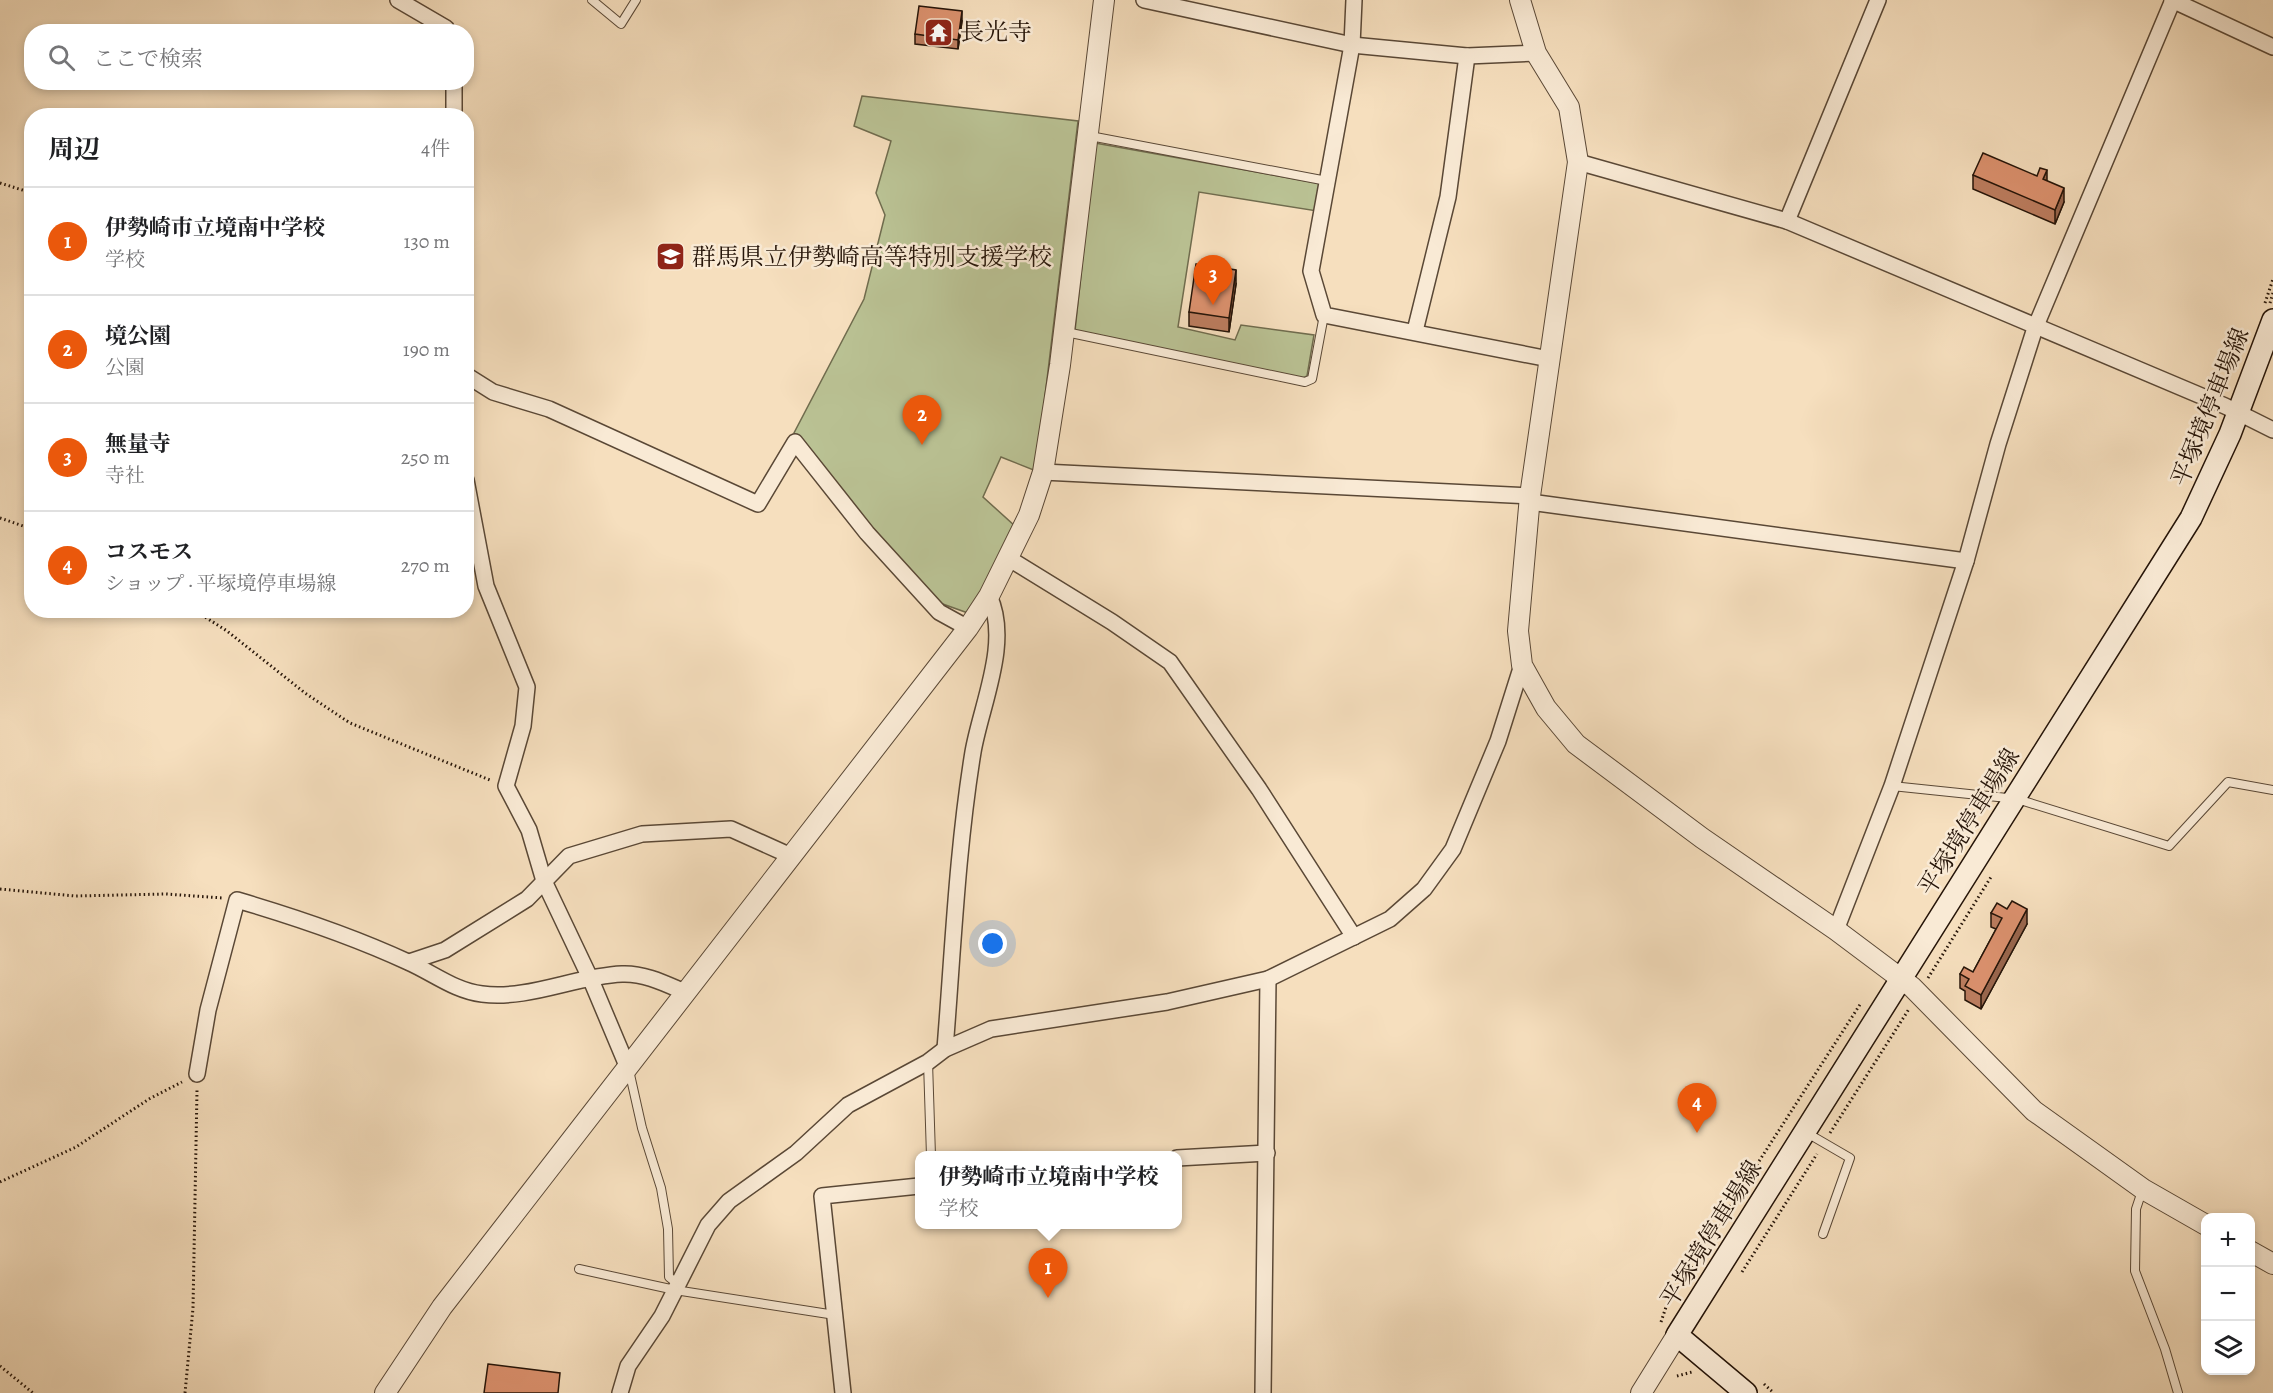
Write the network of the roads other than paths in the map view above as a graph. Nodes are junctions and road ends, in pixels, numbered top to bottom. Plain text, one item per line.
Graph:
1 (398, 0) edge
2 (591, 0) edge
3 (636, 0) edge
4 (1104, 0) edge
5 (1144, 0) edge
6 (1354, 0) edge
7 (1520, 0) edge
8 (1878, 0) edge
9 (2172, 0) edge
10 (439, 24) edge
11 (1352, 45) junction
12 (2273, 47) edge
13 (1536, 53) junction
14 (1467, 56) junction
15 (454, 90) edge
16 (454, 108) edge
17 (1088, 136) junction
18 (1578, 162) junction
19 (1327, 181) junction
20 (1787, 221) junction
21 (1324, 315) junction
22 (2273, 320) edge
23 (2035, 328) junction
24 (1415, 331) junction
25 (1064, 332) junction
26 (1549, 359) junction
27 (474, 380) edge
28 (2238, 413) junction
29 (2273, 430) edge
30 (1043, 472) junction
31 (1530, 499) junction
32 (474, 522) edge
33 (1008, 558) junction
34 (1966, 561) junction
35 (989, 596) junction
36 (968, 628) junction
37 (1522, 665) junction
38 (1892, 786) junction
39 (2273, 790) edge
40 (2014, 798) junction
41 (791, 856) junction
42 (544, 880) junction
43 (1836, 930) junction
44 (1354, 937) junction
45 (409, 962) junction
46 (1268, 979) junction
47 (591, 980) junction
48 (1902, 980) junction
49 (687, 993) junction
50 (945, 1049) junction
51 (928, 1062) junction
52 (628, 1068) junction
53 (197, 1074) road end
54 (1805, 1132) junction
55 (931, 1151) edge
56 (1267, 1153) junction
57 (1182, 1158) edge
58 (915, 1186) edge
59 (2143, 1189) junction
60 (2201, 1223) edge
61 (1823, 1234) dead end
62 (2255, 1254) edge
63 (2273, 1264) edge
64 (579, 1269) dead end
65 (676, 1287) junction
66 (835, 1316) junction
67 (1677, 1335) junction
68 (386, 1393) edge
69 (620, 1393) edge
70 (843, 1393) edge
71 (1263, 1393) edge
72 (1641, 1393) edge
73 (1746, 1393) edge
74 (2178, 1393) edge

1 - 10 street
2 - 3 lane
4 - 17 street
5 - 11 street
6 - 11 street
7 - 13 street
8 - 20 street
9 - 12 street
9 - 23 street
11 - 14 street
11 - 19 street
13 - 14 street
13 - 18 street
14 - 24 street
15 - 16 street
17 - 19 lane
17 - 25 street
18 - 20 street
18 - 26 street
19 - 21 street
20 - 23 street
21 - 24 street
21 - 25 lane
22 - 28 main road, 平塚境停車場線
23 - 28 street
23 - 34 street
24 - 26 street
25 - 30 street
26 - 31 street
27 - 36 street
28 - 29 street
28 - 40 main road, 平塚境停車場線
30 - 31 street
30 - 33 street
31 - 34 street
31 - 37 street
32 - 42 street
33 - 35 street
33 - 44 street
34 - 38 street
35 - 36 street
35 - 50 street
36 - 41 street
37 - 43 street
37 - 44 street
38 - 40 lane
38 - 43 street
39 - 40 lane
40 - 48 main road, 平塚境停車場線
41 - 42 street
41 - 49 street
42 - 45 street
42 - 47 street
43 - 48 street
44 - 46 street
45 - 47 street
45 - 53 street
46 - 50 street
46 - 56 street
47 - 49 street
47 - 52 street
48 - 54 main road, 平塚境停車場線
48 - 59 street
49 - 52 street
50 - 51 street
51 - 55 lane
51 - 65 street
52 - 65 lane
52 - 68 street
54 - 61 lane
54 - 67 main road, 平塚境停車場線
56 - 57 street
56 - 71 street
58 - 66 street
59 - 60 street
59 - 74 lane
62 - 63 street
64 - 65 lane
65 - 66 lane
65 - 69 street
66 - 70 street
67 - 72 street
67 - 73 main road

